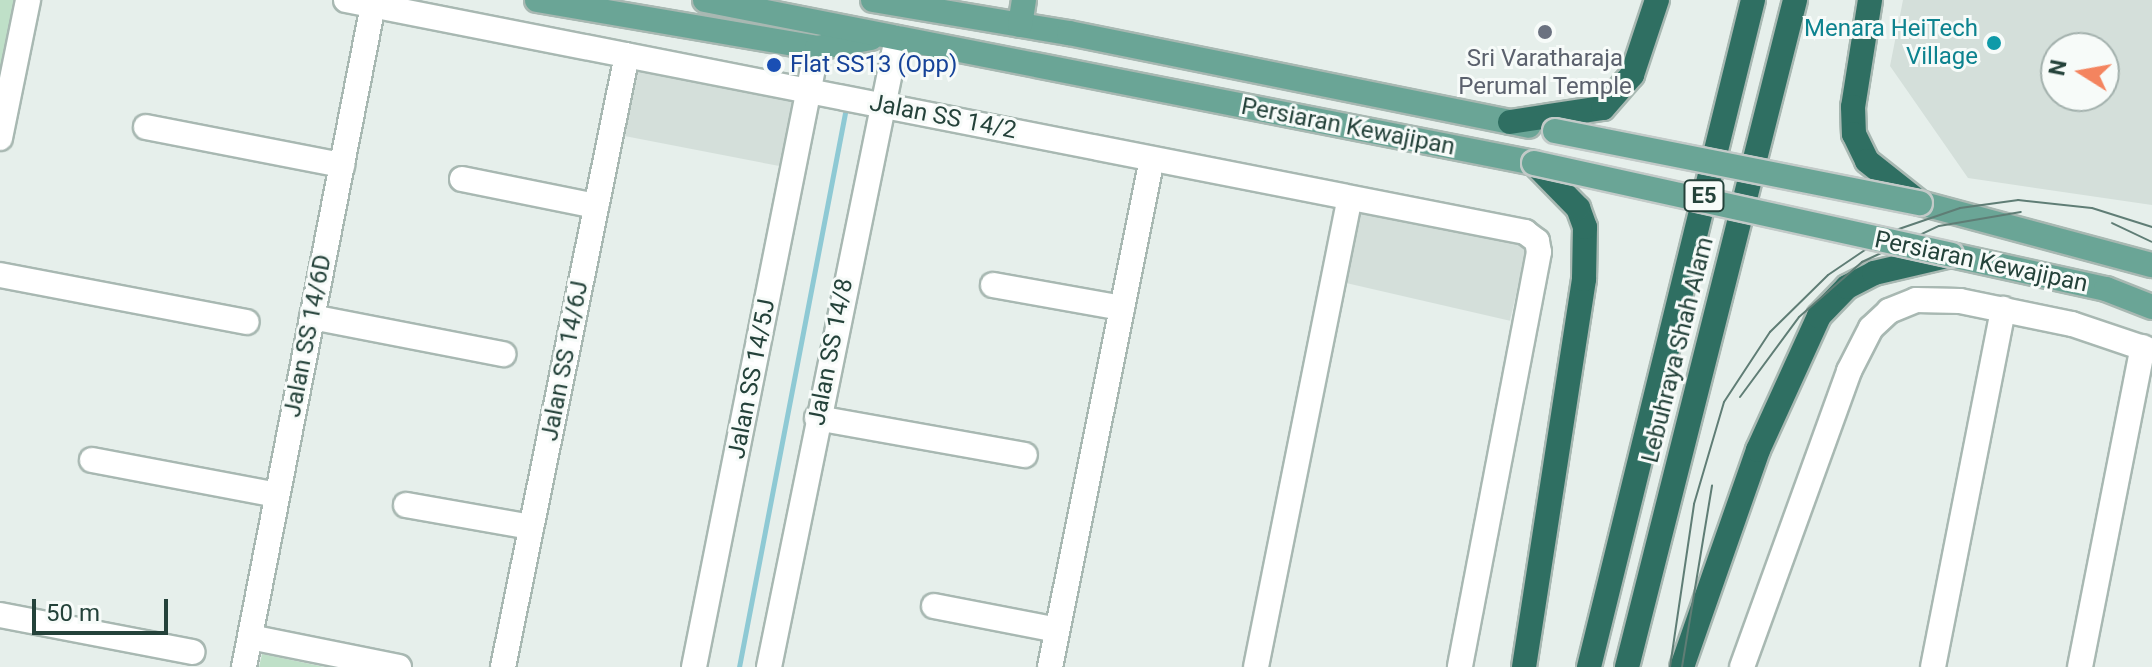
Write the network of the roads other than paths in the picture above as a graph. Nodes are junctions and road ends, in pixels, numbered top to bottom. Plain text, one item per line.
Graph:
1 (28, 0) edge
2 (346, 0) edge
3 (537, 0) edge
4 (705, 0) edge
5 (873, 0) edge
6 (1024, 0) edge
7 (1657, 0) edge
8 (1753, 0) edge
9 (1795, 0) edge
10 (1870, 0) edge
11 (373, 5) junction
12 (955, 7) edge
13 (1020, 25) junction
14 (891, 37) junction
15 (817, 48) junction
16 (627, 55) junction
17 (809, 91) junction
18 (881, 105) junction
19 (1510, 122) junction
20 (146, 127) dead end
21 (0, 138) edge
22 (1152, 159) junction
23 (1534, 163) junction
24 (342, 165) junction
25 (462, 179) dead end
26 (1350, 198) junction
27 (1920, 203) junction
28 (596, 206) junction
29 (1951, 255) junction
30 (2152, 265) edge
31 (0, 275) edge
32 (993, 285) dead end
33 (2152, 307) edge
34 (1122, 308) junction
35 (2003, 309) junction
36 (312, 317) junction
37 (247, 322) dead end
38 (2148, 349) edge
39 (503, 354) dead end
40 (817, 418) junction
41 (1025, 455) dead end
42 (92, 460) dead end
43 (277, 495) junction
44 (406, 505) dead end
45 (531, 527) junction
46 (934, 606) dead end
47 (0, 615) edge
48 (1057, 630) junction
49 (250, 637) junction
50 (192, 652) dead end
51 (244, 667) edge
52 (399, 667) edge
53 (503, 667) edge
54 (694, 667) edge
55 (769, 667) edge
56 (1050, 667) edge
57 (1256, 667) edge
58 (1460, 667) edge
59 (1524, 667) edge
60 (1589, 667) edge
61 (1627, 667) edge
62 (1682, 667) edge
63 (1742, 667) edge
64 (1933, 667) edge
65 (2080, 667) edge

1 - 21 street
2 - 11 street, Jalan SS 14/2
3 - 15 main road, Persiaran Kewajipan
4 - 14 main road
5 - 12 main road, Persiaran Kewajipan
6 - 13 main road
7 - 19 highway
8 - 60 highway, Lebuhraya Shah Alam / E5
9 - 61 highway, Lebuhraya Shah Alam / E5
10 - 27 highway
11 - 16 street, Jalan SS 14/2
11 - 24 street, Jalan SS 14/6D
12 - 13 main road, Persiaran Kewajipan
13 - 19 main road, Persiaran Kewajipan
14 - 15 main road, Persiaran Kewajipan
14 - 18 street, Jalan SS 14/8
14 - 23 main road, Persiaran Kewajipan
15 - 17 street, Jalan SS 14/5J
16 - 17 street, Jalan SS 14/2
16 - 28 street, Jalan SS 14/6J
17 - 18 street, Jalan SS 14/2
17 - 54 street, Jalan SS 14/5J
18 - 22 street, Jalan SS 14/2
18 - 40 street, Jalan SS 14/8
19 - 27 main road, Persiaran Kewajipan, bridge
20 - 24 street
22 - 26 street, Jalan SS 14/2
22 - 34 street
23 - 29 main road, Persiaran Kewajipan, bridge
23 - 59 highway
24 - 36 street, Jalan SS 14/6D
25 - 28 street
26 - 57 street
26 - 58 street, Jalan SS 14/2
27 - 30 main road, Persiaran Kewajipan
28 - 45 street, Jalan SS 14/6J
29 - 33 main road, Persiaran Kewajipan
29 - 62 highway
31 - 37 street
32 - 34 street
34 - 48 street
35 - 38 street
35 - 63 street
35 - 64 street
36 - 39 street
36 - 43 street, Jalan SS 14/6D
38 - 65 street
40 - 41 street
40 - 55 street, Jalan SS 14/8
42 - 43 street
43 - 49 street, Jalan SS 14/6D
44 - 45 street
45 - 53 street, Jalan SS 14/6J
46 - 48 street
47 - 50 street
48 - 56 street
49 - 51 street, Jalan SS 14/6D
49 - 52 street

